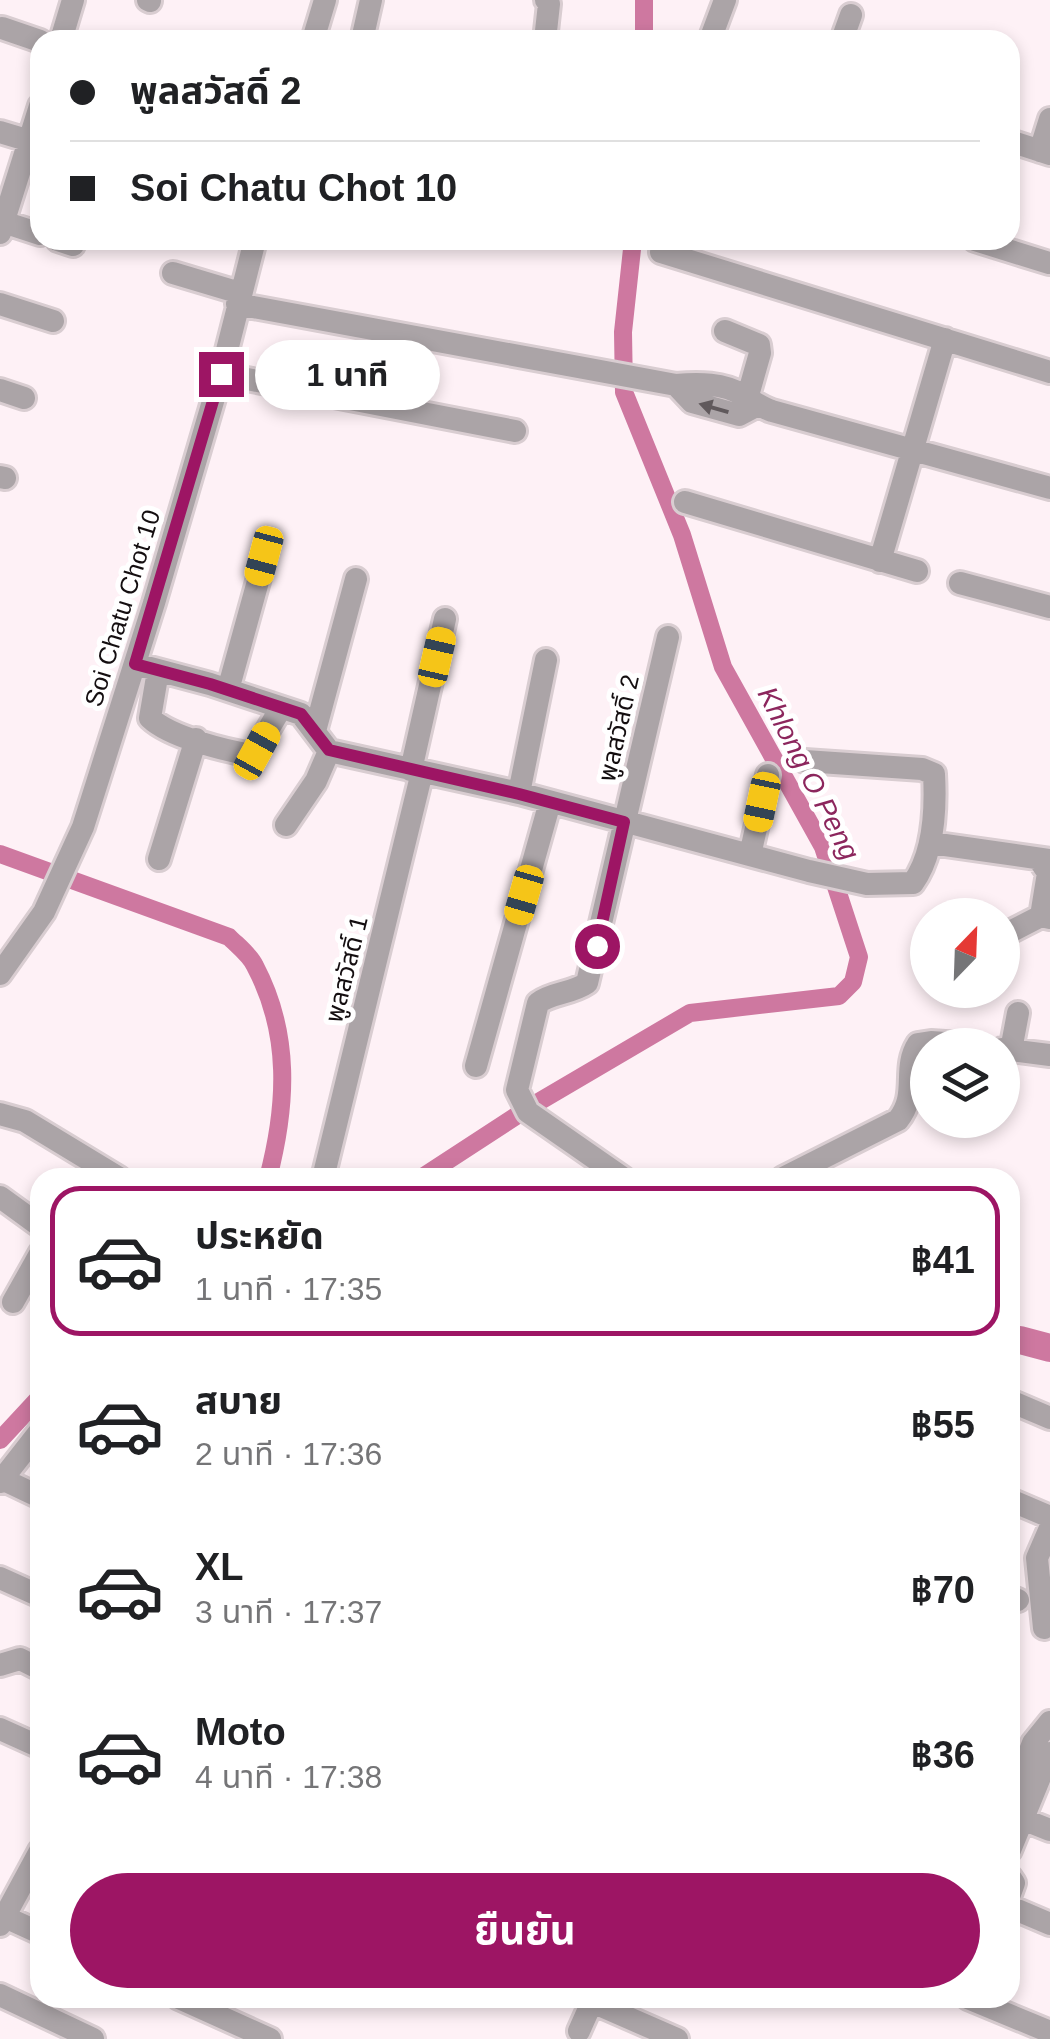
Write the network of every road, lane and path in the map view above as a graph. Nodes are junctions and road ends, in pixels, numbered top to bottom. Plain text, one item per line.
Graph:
1 (74, 0) edge
2 (325, 0) edge
3 (371, 0) edge
4 (546, 0) edge
5 (725, 0) edge
6 (851, 15) dead end
7 (2, 28) edge
8 (64, 30) edge
9 (316, 30) edge
10 (364, 30) edge
11 (547, 30) edge
12 (714, 30) edge
13 (846, 30) edge
14 (30, 38) edge
15 (1050, 119) edge
16 (0, 132) edge
17 (30, 142) edge
18 (1020, 144) edge
19 (1045, 152) edge
20 (30, 153) edge
21 (1, 227) edge
22 (30, 232) edge
23 (252, 250) edge
24 (1011, 250) edge
25 (661, 252) dead end
26 (1050, 261) edge
27 (173, 273) dead end
28 (238, 299) junction
29 (0, 304) edge
30 (54, 321) dead end
31 (725, 331) dead end
32 (945, 339) junction
33 (1050, 372) edge
34 (221, 374) junction
35 (0, 390) edge
36 (24, 398) dead end
37 (752, 402) junction
38 (515, 431) dead end
39 (913, 450) junction
40 (1050, 488) edge
41 (686, 502) dead end
42 (264, 556) dead end
43 (880, 561) junction
44 (917, 571) dead end
45 (356, 579) dead end
46 (960, 583) dead end
47 (1050, 607) edge
48 (445, 619) dead end
49 (668, 637) dead end
50 (546, 660) dead end
51 (135, 664) junction
52 (158, 670) junction
53 (228, 690) junction
54 (281, 708) junction
55 (196, 739) junction
56 (322, 741) junction
57 (805, 760) dead end
58 (416, 771) junction
59 (768, 775) dead end
60 (519, 794) junction
61 (550, 802) junction
62 (624, 822) junction
63 (286, 825) dead end
64 (930, 843) junction
65 (750, 856) junction
66 (159, 859) dead end
67 (1045, 860) edge
68 (1046, 917) edge
69 (1020, 928) edge
70 (0, 974) edge
71 (1018, 1013) dead end
72 (1013, 1028) edge
73 (1020, 1051) edge
74 (1050, 1055) edge
75 (476, 1066) dead end
76 (910, 1103) edge
77 (0, 1114) edge
78 (102, 1168) edge
79 (325, 1168) edge
80 (609, 1168) edge
81 (803, 1168) edge
82 (0, 1197) edge
83 (30, 1219) edge
84 (30, 1272) edge
85 (13, 1302) dead end
86 (1020, 1405) edge
87 (1050, 1418) edge
88 (30, 1444) edge
89 (1, 1480) edge
90 (30, 1493) edge
91 (1020, 1504) edge
92 (1050, 1517) edge
93 (1050, 1528) edge
94 (0, 1578) edge
95 (30, 1592) edge
96 (1044, 1628) dead end
97 (0, 1664) edge
98 (30, 1664) edge
99 (1050, 1724) edge
100 (0, 1729) edge
101 (30, 1742) edge
102 (1050, 1753) edge
103 (1020, 1791) edge
104 (1020, 1802) edge
105 (1020, 1815) edge
106 (1050, 1830) edge
107 (30, 1869) edge
108 (1020, 1911) edge
109 (3, 1917) edge
110 (1050, 1924) edge
111 (30, 1929) edge
112 (0, 1995) edge
113 (200, 2008) edge
114 (586, 2008) edge
115 (606, 2008) edge
116 (992, 2008) edge
117 (579, 2031) dead end
118 (1050, 2032) edge
119 (85, 2037) edge
120 (270, 2039) edge
121 (677, 2039) edge

1 - 8 street
2 - 9 street
3 - 10 street
4 - 11 street
5 - 12 street
6 - 13 street
7 - 14 street
15 - 19 street
16 - 17 street
18 - 19 street
20 - 21 street
21 - 22 street
23 - 28 street, Soi Chatu Chot 10
24 - 26 street
25 - 32 street
27 - 28 street
28 - 34 street, Soi Chatu Chot 10
28 - 37 street
29 - 30 street
31 - 37 street
32 - 33 street
32 - 39 street
34 - 38 street
34 - 51 street, Soi Chatu Chot 10
35 - 36 street
37 - 39 street
39 - 40 street
39 - 43 street
41 - 43 street
42 - 53 street
43 - 44 street
45 - 56 street
46 - 47 street
48 - 58 street, พูลสวัสดิ์ 1
49 - 62 street, พูลสวัสดิ์ 2
50 - 60 street
51 - 52 street
51 - 70 street, Soi Chatu Chot 10
52 - 53 street
52 - 55 street
53 - 54 street
54 - 55 street
54 - 56 street
55 - 66 street
56 - 58 street
56 - 63 street
57 - 64 street
58 - 60 street
58 - 79 street, พูลสวัสดิ์ 1
59 - 65 street
60 - 61 street
61 - 62 street
61 - 75 street
62 - 65 street
62 - 80 street, พูลสวัสดิ์ 2
64 - 65 street
64 - 67 street
67 - 68 street
68 - 69 street
71 - 72 street
73 - 74 street
76 - 81 street
77 - 78 street
82 - 83 street
84 - 85 street
86 - 87 street
88 - 89 street
89 - 90 street
91 - 92 street
93 - 96 street
94 - 95 street
97 - 98 street
99 - 103 street
100 - 101 street
102 - 104 street
105 - 106 street
107 - 109 street
108 - 110 street
109 - 111 street
112 - 119 street
113 - 120 street
114 - 117 street
115 - 121 street
116 - 118 street

